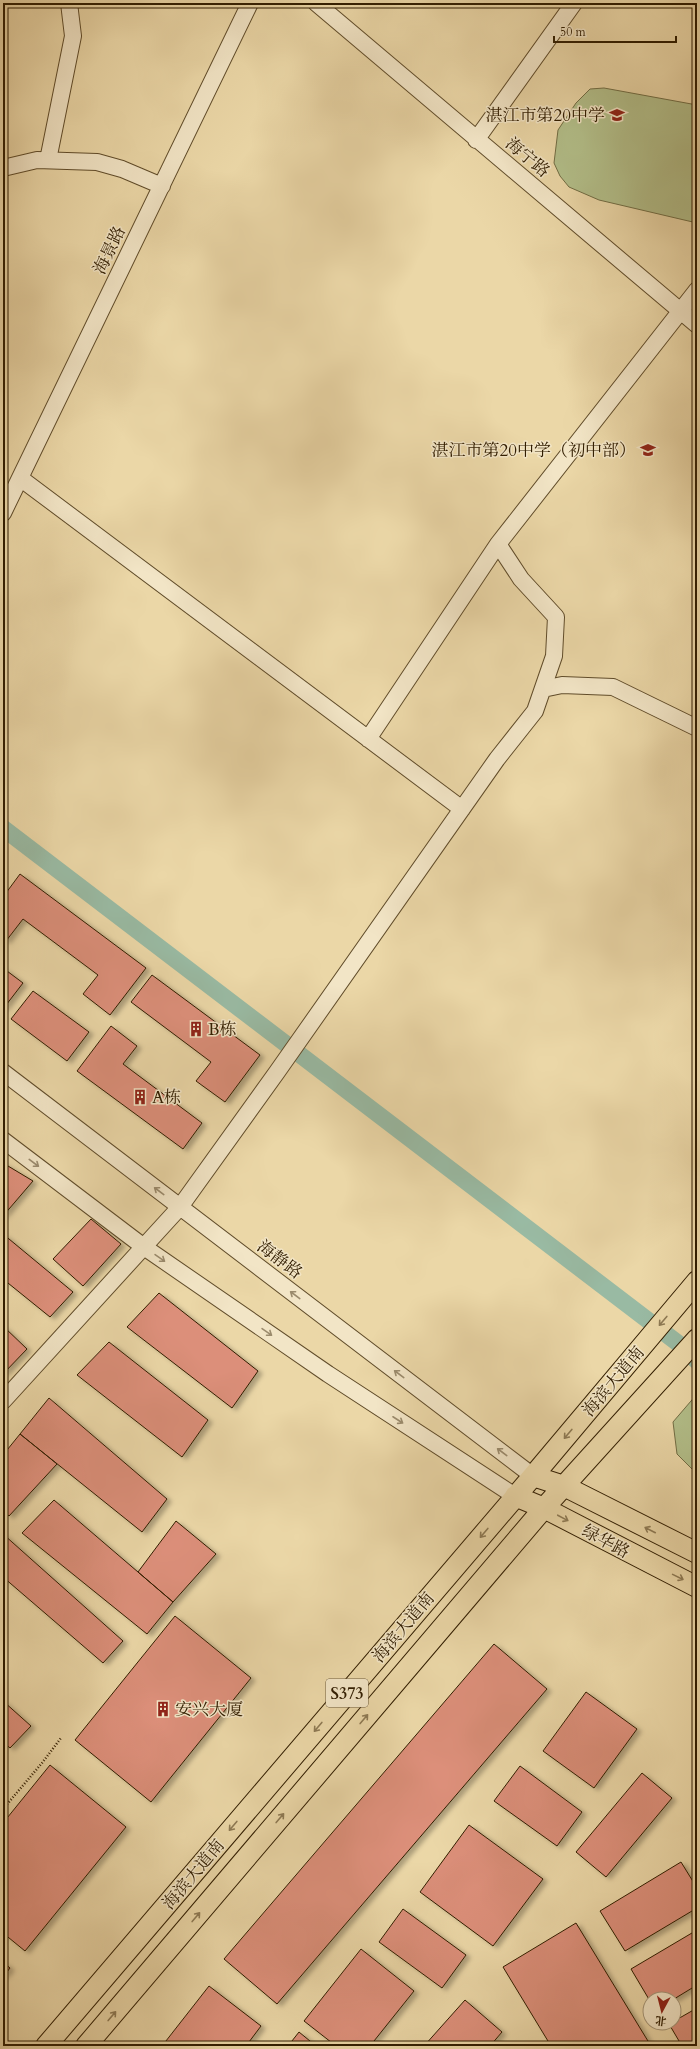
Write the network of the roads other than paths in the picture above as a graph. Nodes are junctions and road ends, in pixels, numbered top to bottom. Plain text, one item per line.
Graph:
1 (69, 3) edge
2 (250, 3) edge
3 (316, 3) edge
4 (574, 3) edge
5 (477, 140) junction
6 (48, 160) junction
7 (3, 168) edge
8 (162, 186) junction
9 (697, 290) edge
10 (680, 311) junction
11 (697, 325) edge
12 (20, 478) junction
13 (3, 513) edge
14 (498, 544) junction
15 (543, 689) junction
16 (697, 728) edge
17 (368, 739) junction
18 (462, 809) junction
19 (3, 1072) edge
20 (3, 1140) edge
21 (180, 1207) junction
22 (144, 1247) junction
23 (697, 1281) edge
24 (697, 1339) edge
25 (3, 1401) edge
26 (533, 1476) junction
27 (564, 1486) junction
28 (515, 1496) junction
29 (544, 1508) junction
30 (697, 1554) edge
31 (697, 1586) edge
32 (46, 2046) edge
33 (86, 2046) edge

1 - 6 street
2 - 8 street, 海景路
3 - 5 street, 海宁路
4 - 5 street
5 - 10 street, 海宁路
6 - 7 street
6 - 8 street
8 - 12 street, 海景路
9 - 10 street
10 - 11 street, 海宁路
10 - 14 street
12 - 13 street, 海景路
12 - 17 street
14 - 15 street
14 - 17 street
15 - 16 street
15 - 18 street
17 - 18 street
18 - 21 street
21 -> 19 street, 海静路
20 -> 22 street
21 - 22 street
26 -> 21 street, 海静路
22 - 25 street
22 -> 28 street
23 -> 26 main road, 海滨大道南 / S373
24 - 27 main road, 海滨大道南 / S373
26 - 27 main road, 绿华路
26 - 28 main road, 海滨大道南 / S373
27 - 29 main road, 海滨大道南 / S373
30 -> 27 main road, 绿华路
28 - 29 main road, 绿华路
28 -> 32 main road, 海滨大道南 / S373
29 -> 31 main road, 绿华路
33 -> 29 main road, 海滨大道南 / S373

